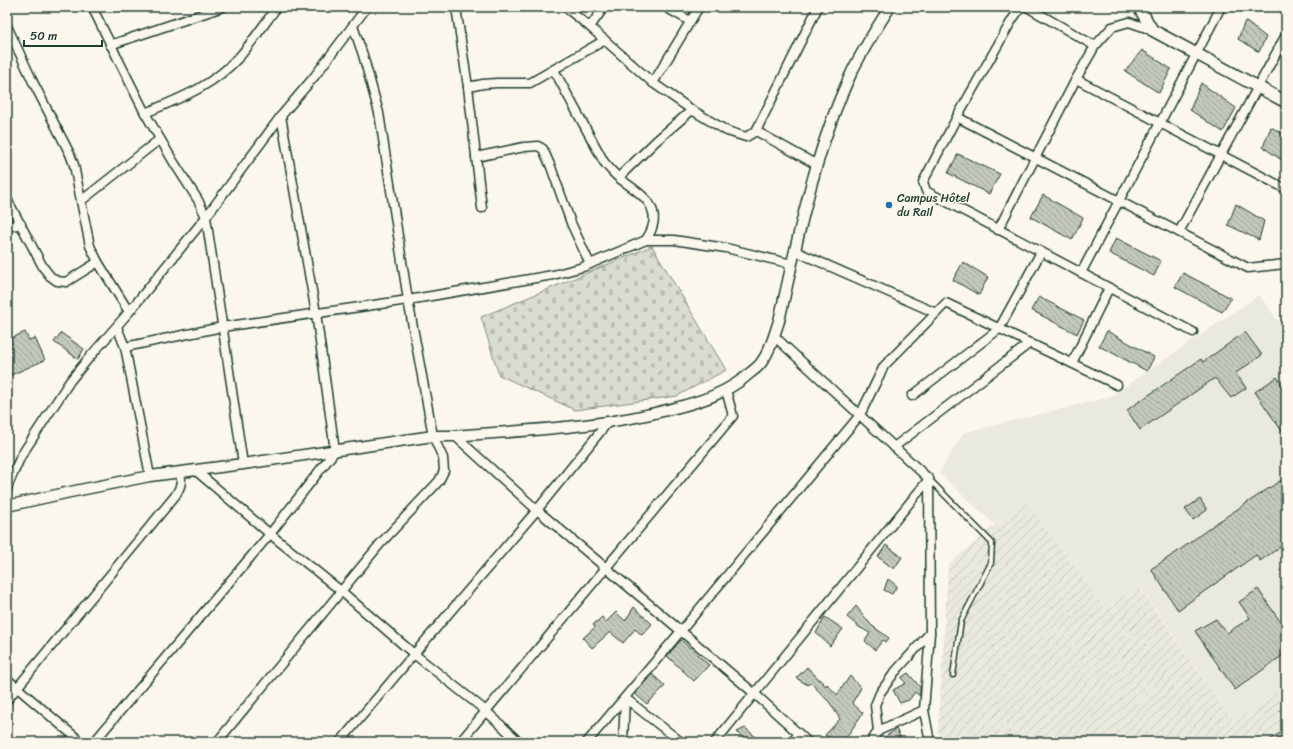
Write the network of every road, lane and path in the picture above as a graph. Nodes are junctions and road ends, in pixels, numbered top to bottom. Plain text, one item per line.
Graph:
1 (92, 7) edge
2 (223, 7) edge
3 (277, 7) edge
4 (367, 7) edge
5 (456, 7) edge
6 (565, 7) edge
7 (604, 7) edge
8 (665, 7) edge
9 (698, 7) edge
10 (818, 7) edge
11 (890, 7) edge
12 (1021, 7) edge
13 (1027, 7) edge
14 (1139, 7) edge
15 (1221, 7) edge
16 (690, 22) junction
17 (353, 26) junction
18 (590, 27) junction
19 (1152, 30) junction
20 (8, 31) edge
21 (1286, 35) edge
22 (605, 40) junction
23 (110, 45) junction
24 (1095, 46) junction
25 (1196, 54) junction
26 (554, 70) junction
27 (1076, 79) junction
28 (653, 84) junction
29 (468, 87) junction
30 (1258, 87) junction
31 (1286, 102) edge
32 (692, 110) junction
33 (145, 113) junction
34 (281, 116) junction
35 (957, 117) junction
36 (1160, 123) junction
37 (756, 131) junction
38 (160, 139) junction
39 (1221, 156) junction
40 (476, 157) junction
41 (1036, 157) junction
42 (817, 165) junction
43 (619, 177) junction
44 (1286, 189) edge
45 (7, 198) edge
46 (81, 201) junction
47 (1119, 201) junction
48 (482, 208) dead end
49 (206, 216) junction
50 (21, 224) junction
51 (7, 227) edge
52 (998, 230) junction
53 (1179, 232) junction
54 (646, 240) junction
55 (795, 251) junction
56 (1041, 252) junction
57 (98, 262) junction
58 (1286, 262) edge
59 (590, 264) junction
60 (792, 264) junction
61 (1080, 273) junction
62 (1110, 288) junction
63 (408, 300) junction
64 (129, 312) junction
65 (316, 313) junction
66 (936, 313) junction
67 (117, 327) junction
68 (222, 327) junction
69 (999, 329) junction
70 (1193, 332) dead end
71 (774, 336) junction
72 (1030, 343) junction
73 (125, 347) junction
74 (1072, 363) junction
75 (1117, 385) dead end
76 (726, 390) junction
77 (912, 396) dead end
78 (860, 416) junction
79 (608, 422) junction
80 (433, 436) junction
81 (455, 436) junction
82 (894, 447) junction
83 (335, 451) junction
84 (243, 464) junction
85 (195, 470) junction
86 (180, 472) junction
87 (150, 476) junction
88 (929, 478) junction
89 (7, 490) edge
90 (7, 506) edge
91 (537, 510) junction
92 (270, 534) junction
93 (606, 568) junction
94 (341, 591) junction
95 (681, 631) junction
96 (930, 633) junction
97 (414, 654) junction
98 (953, 675) dead end
99 (7, 679) edge
100 (18, 688) junction
101 (755, 694) junction
102 (624, 698) junction
103 (7, 700) edge
104 (924, 710) junction
105 (486, 711) junction
106 (878, 731) junction
107 (800, 734) junction
108 (81, 742) edge
109 (94, 742) edge
110 (217, 742) edge
111 (340, 742) edge
112 (460, 742) edge
113 (518, 742) edge
114 (587, 742) edge
115 (623, 742) edge
116 (681, 742) edge
117 (715, 742) edge
118 (792, 742) edge
119 (808, 742) edge
120 (871, 742) edge
121 (930, 742) edge

1 - 23 street
2 - 23 street
3 - 33 street
4 - 17 street
5 - 29 street
6 - 18 street
7 - 18 street
8 - 16 street
9 - 16 street
10 - 37 street
11 - 42 street
12 - 35 street
13 - 24 street
14 - 19 main road
15 - 25 street
16 - 28 street
17 - 34 street
17 - 63 street
18 - 22 street
19 - 24 street
19 - 25 main road
20 - 46 street
21 - 30 street
22 - 26 street
22 - 28 street
23 - 33 street
24 - 27 street
25 - 30 main road
25 - 36 street
26 - 29 street
26 - 43 street
27 - 36 street
27 - 41 street
28 - 32 street
29 - 40 street
30 - 31 main road
30 - 39 street
32 - 37 street
32 - 43 street
33 - 38 street
34 - 49 street
34 - 65 street
35 - 41 street
35 - 52 street
36 - 39 street
36 - 47 street
37 - 42 street
38 - 46 street
38 - 49 street
39 - 44 street
39 - 53 street
40 - 48 street
40 - 59 street
41 - 47 street
41 - 52 street
42 - 55 street
43 - 54 street
45 - 50 street
46 - 57 street
47 - 53 street
47 - 61 street
49 - 64 street
49 - 68 street
50 - 51 street
50 - 57 street
52 - 56 street
53 - 58 street
54 - 59 street
54 - 60 street
55 - 60 street
55 - 66 street
56 - 61 street
56 - 69 street
57 - 64 street
59 - 63 street
60 - 71 street
61 - 62 street
62 - 70 street
62 - 74 street
63 - 65 street
63 - 80 street
64 - 67 street
65 - 68 street
65 - 83 street
66 - 69 street
66 - 78 street
67 - 73 street
67 - 89 street
68 - 73 street
68 - 84 street
69 - 72 street
69 - 77 street
71 - 76 street
71 - 78 street
72 - 74 street
72 - 82 street
73 - 87 street
74 - 75 street
76 - 79 street
76 - 93 street
78 - 82 street
78 - 95 street
79 - 81 street
79 - 91 street
80 - 81 street
80 - 83 street
80 - 94 street
81 - 91 street
82 - 88 street
83 - 84 street
83 - 92 street
84 - 85 street
85 - 86 street
85 - 92 street
86 - 87 street
86 - 100 street
87 - 90 street
88 - 96 street
88 - 98 lane
88 - 101 street
91 - 93 street
91 - 97 street
92 - 94 street
92 - 109 street
93 - 95 street
93 - 105 street
94 - 97 street
94 - 110 street
95 - 101 street
95 - 102 street
96 - 104 street
96 - 106 street
97 - 105 street
97 - 111 street
99 - 100 street
100 - 103 street
100 - 108 street
101 - 107 street
101 - 117 street
102 - 114 street
102 - 115 street
102 - 116 street
104 - 106 street
104 - 121 street
105 - 112 street
105 - 113 street
106 - 120 street
107 - 118 street
107 - 119 street

